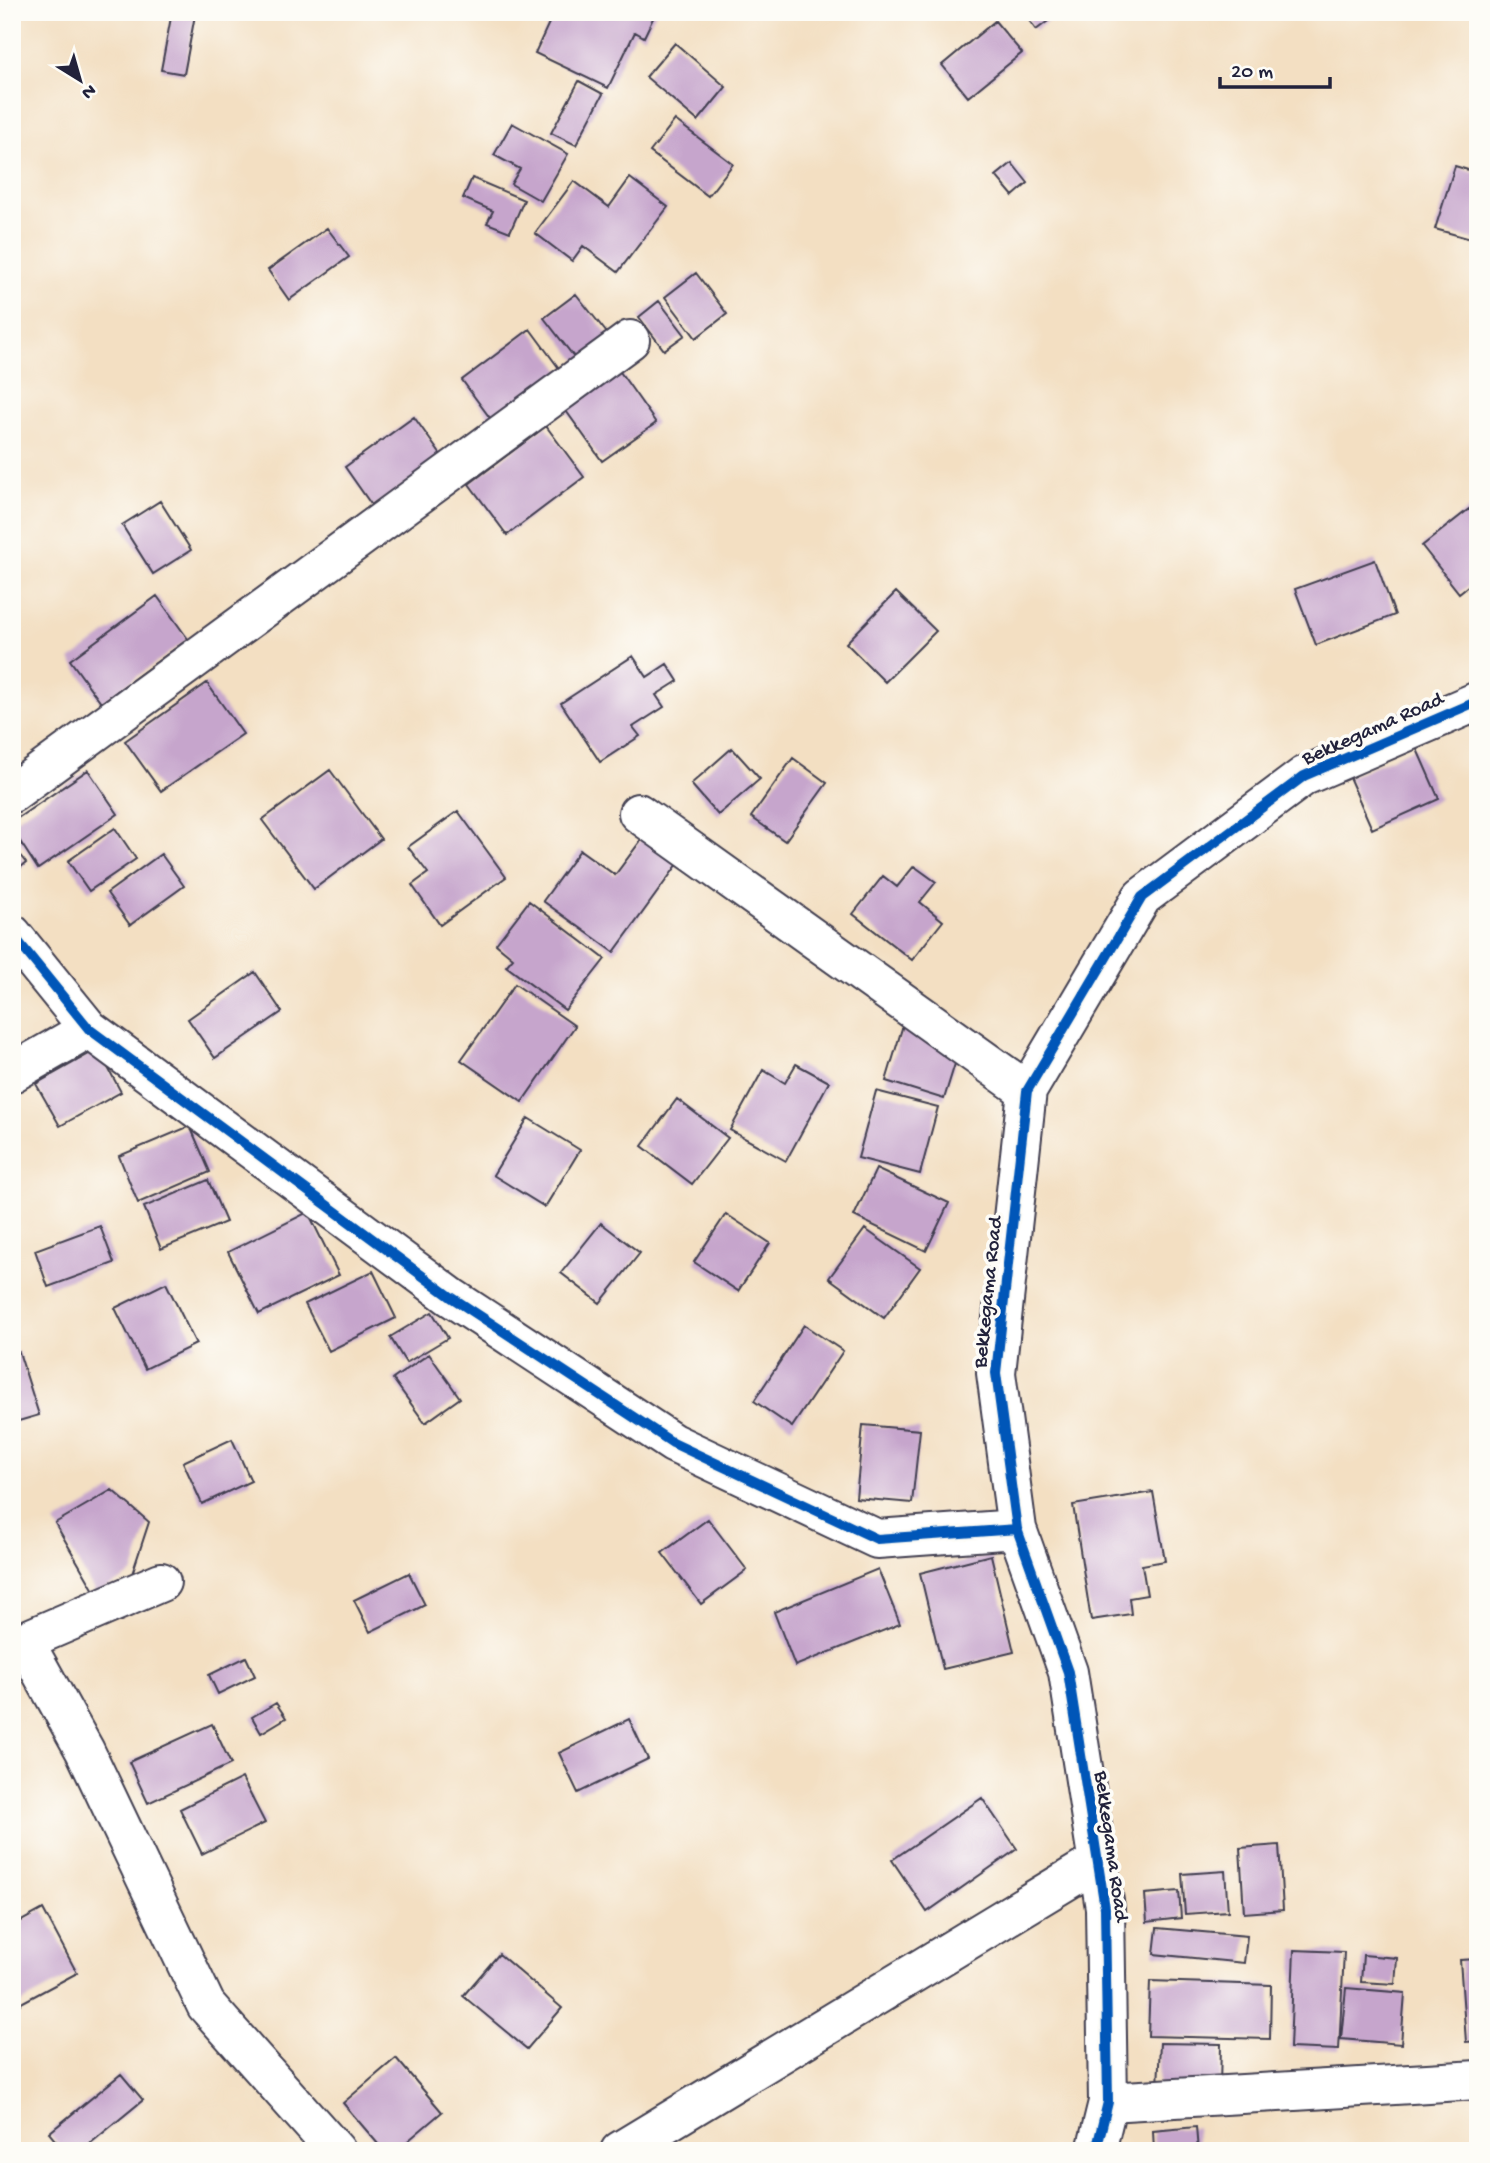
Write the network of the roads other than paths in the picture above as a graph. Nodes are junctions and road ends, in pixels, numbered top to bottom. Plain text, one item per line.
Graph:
1 (630, 340) dead end
2 (1478, 701) edge
3 (12, 793) edge
4 (638, 813) dead end
5 (12, 934) edge
6 (89, 1029) junction
7 (12, 1073) edge
8 (1027, 1091) junction
9 (1017, 1529) junction
10 (161, 1582) dead end
11 (18, 1643) edge
12 (1097, 1861) junction
13 (1478, 2080) edge
14 (1108, 2102) junction
15 (336, 2151) edge
16 (620, 2151) edge
17 (1096, 2151) edge

1 - 3 street
2 - 8 street, Bekkegama Road
4 - 8 street
5 - 6 street
6 - 7 street
6 - 9 street
8 - 9 street, Bekkegama Road
9 - 12 street, Bekkegama Road
10 - 11 street
11 - 15 street
12 - 14 street, Bekkegama Road
12 - 16 street
13 - 14 street
14 - 17 street, Bekkegama Road

